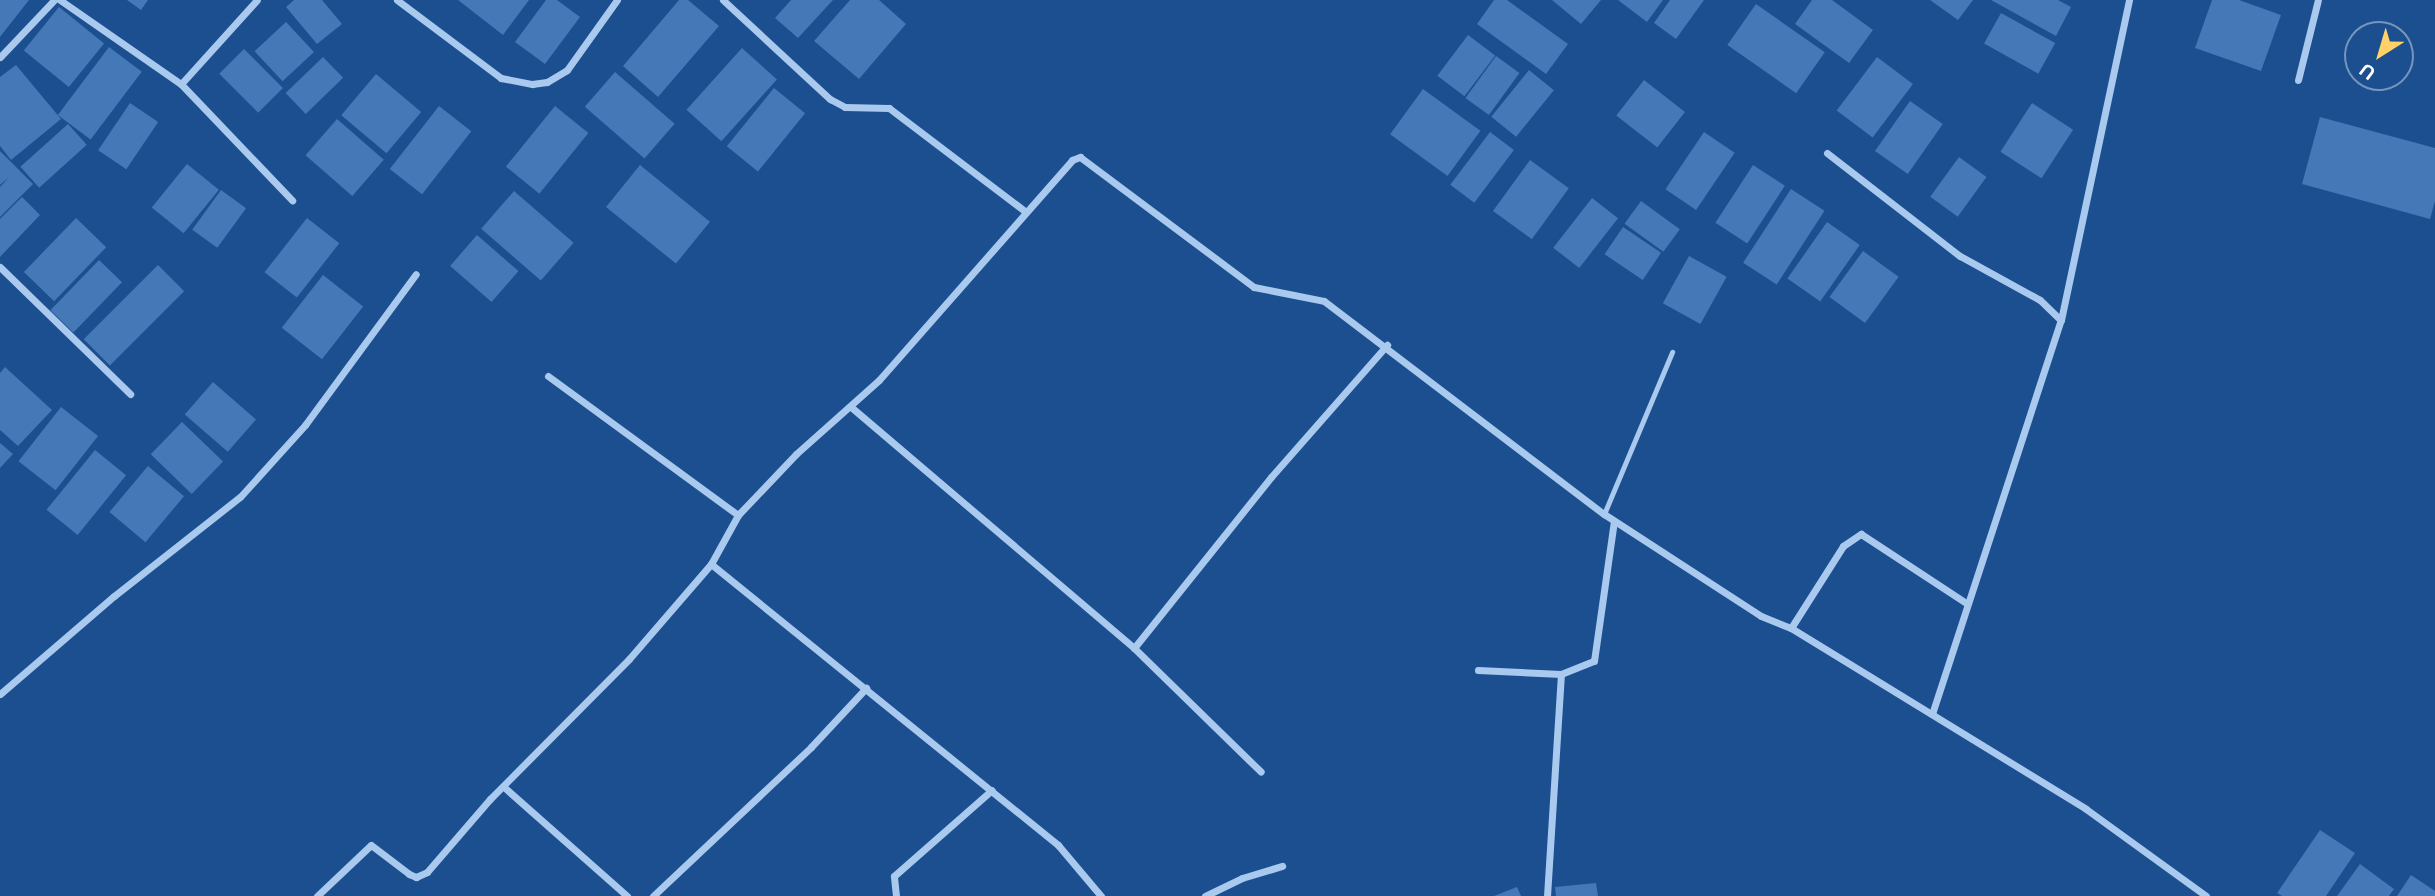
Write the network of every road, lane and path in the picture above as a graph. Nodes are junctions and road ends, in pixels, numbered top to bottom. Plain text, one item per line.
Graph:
1 (54, 0) edge
2 (60, 0) edge
3 (257, 0) edge
4 (397, 0) edge
5 (617, 0) edge
6 (723, 0) edge
7 (2129, 0) edge
8 (2319, 0) edge
9 (0, 58) edge
10 (2298, 80) dead end
11 (181, 84) junction
12 (1827, 153) dead end
13 (292, 200) dead end
14 (1026, 212) junction
15 (0, 267) edge
16 (416, 274) dead end
17 (2061, 320) junction
18 (1387, 345) junction
19 (1672, 352) dead end
20 (548, 376) dead end
21 (130, 394) dead end
22 (851, 407) junction
23 (1604, 514) junction
24 (738, 515) junction
25 (1614, 521) junction
26 (711, 564) junction
27 (1966, 603) junction
28 (1791, 628) junction
29 (1134, 648) junction
30 (1478, 670) dead end
31 (1561, 674) junction
32 (866, 688) junction
33 (0, 694) edge
34 (1932, 714) junction
35 (1261, 772) dead end
36 (505, 788) junction
37 (992, 790) junction
38 (1282, 866) dead end
39 (317, 896) edge
40 (627, 896) edge
41 (653, 896) edge
42 (896, 896) edge
43 (1101, 896) edge
44 (1205, 896) edge
45 (1547, 896) edge
46 (2206, 896) edge

1 - 9 street
2 - 11 street
3 - 11 street
4 - 5 street
6 - 14 street
7 - 17 street
8 - 10 street
11 - 13 street
12 - 17 street
14 - 18 street
14 - 22 street
15 - 21 street
16 - 33 street
17 - 27 street
18 - 23 street
18 - 29 street
19 - 23 lane
20 - 24 street
22 - 24 street
22 - 29 street
23 - 25 street
24 - 26 street
25 - 28 street
25 - 31 street
26 - 32 street
26 - 36 street
27 - 28 street
27 - 34 street
28 - 34 street
29 - 35 street
30 - 31 street
31 - 45 street
32 - 37 street
32 - 41 street
34 - 46 street
36 - 39 street
36 - 40 street
37 - 42 street
37 - 43 street
38 - 44 street

